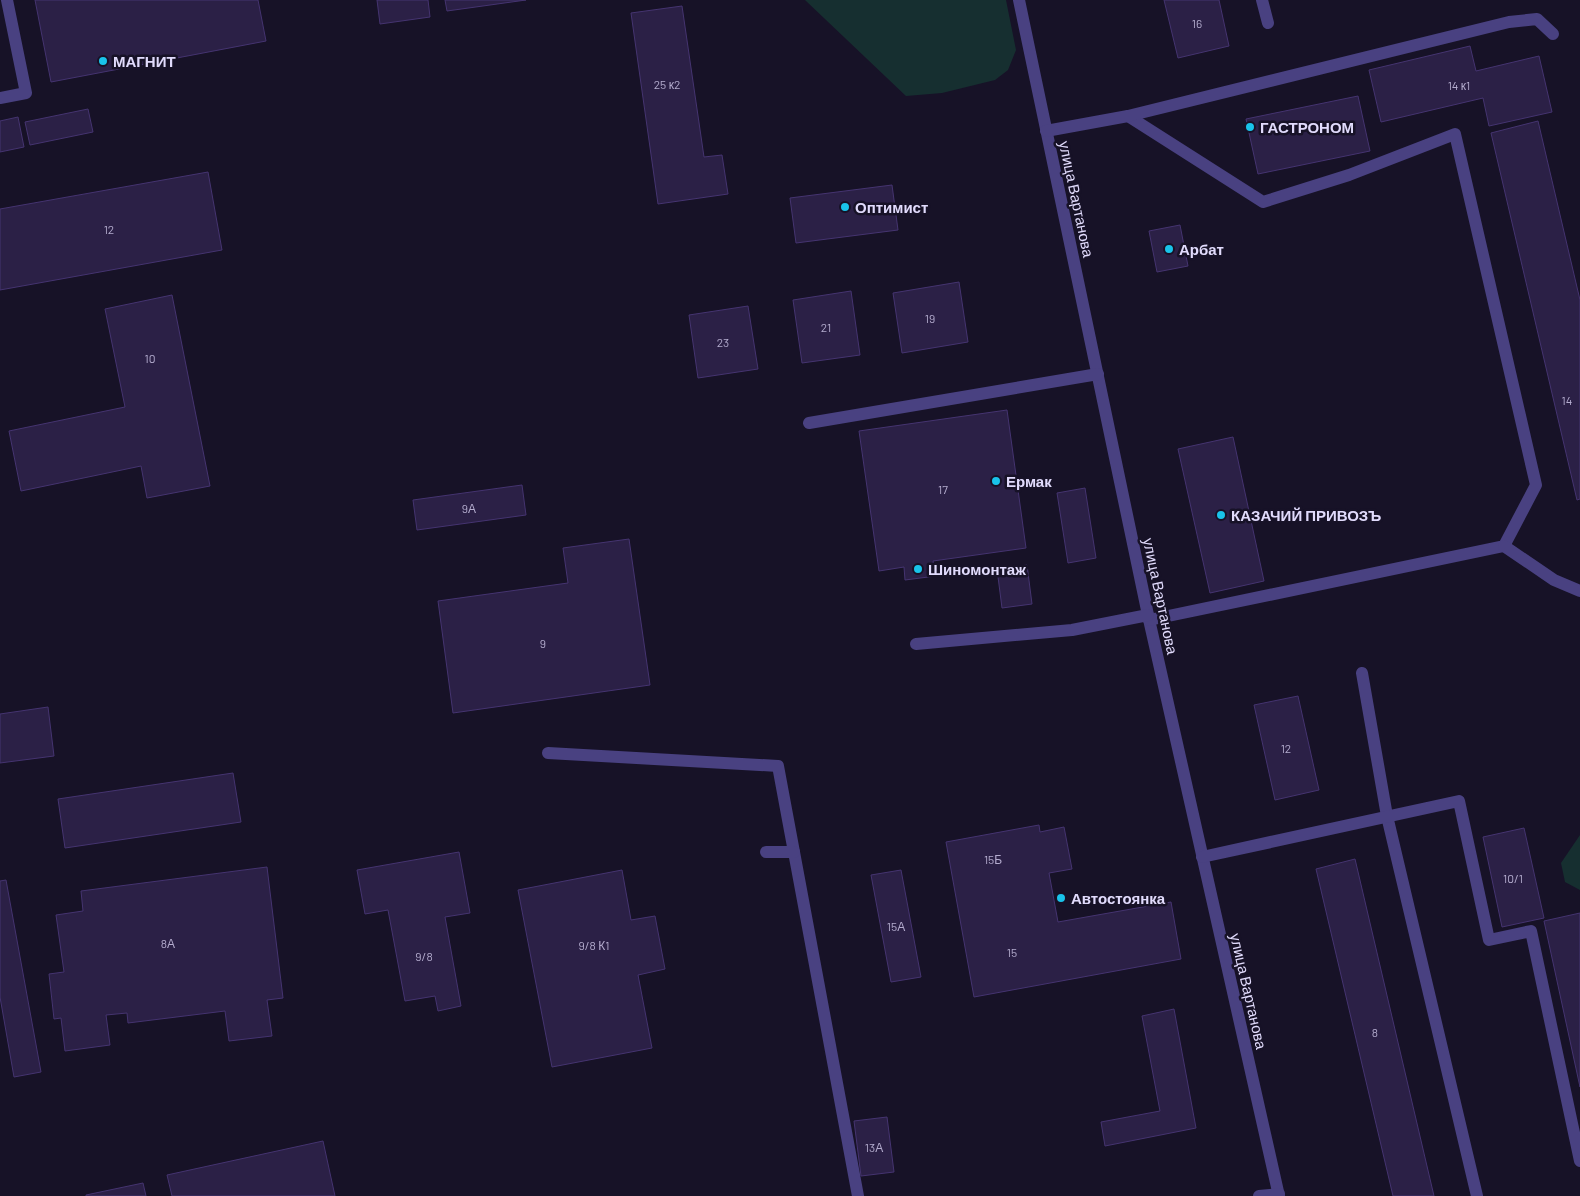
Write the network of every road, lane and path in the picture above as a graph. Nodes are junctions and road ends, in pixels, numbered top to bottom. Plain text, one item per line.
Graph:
1 (8, 0) edge
2 (1019, 0) edge
3 (1262, 0) edge
4 (1268, 22) dead end
5 (1553, 34) dead end
6 (0, 98) edge
7 (1128, 116) junction
8 (1046, 131) junction
9 (1098, 374) junction
10 (809, 423) dead end
11 (1504, 546) junction
12 (1580, 591) edge
13 (1148, 617) junction
14 (916, 644) dead end
15 (1362, 673) dead end
16 (548, 753) dead end
17 (1386, 816) junction
18 (766, 852) dead end
19 (794, 852) junction
20 (1202, 857) junction
21 (1580, 1161) edge
22 (1279, 1195) edge
23 (858, 1196) edge
24 (1259, 1196) edge
25 (1477, 1196) edge

1 - 6 street
2 - 8 street, улица Вартанова
3 - 4 street
5 - 7 street
7 - 8 street
7 - 11 street
8 - 9 street, улица Вартанова
9 - 10 street
9 - 13 street, улица Вартанова
11 - 12 street
11 - 13 street
13 - 14 street
13 - 20 street, улица Вартанова
15 - 17 street
16 - 19 street
17 - 20 street
17 - 21 street
17 - 25 street
18 - 19 street
19 - 23 street
20 - 22 street, улица Вартанова
22 - 24 street

